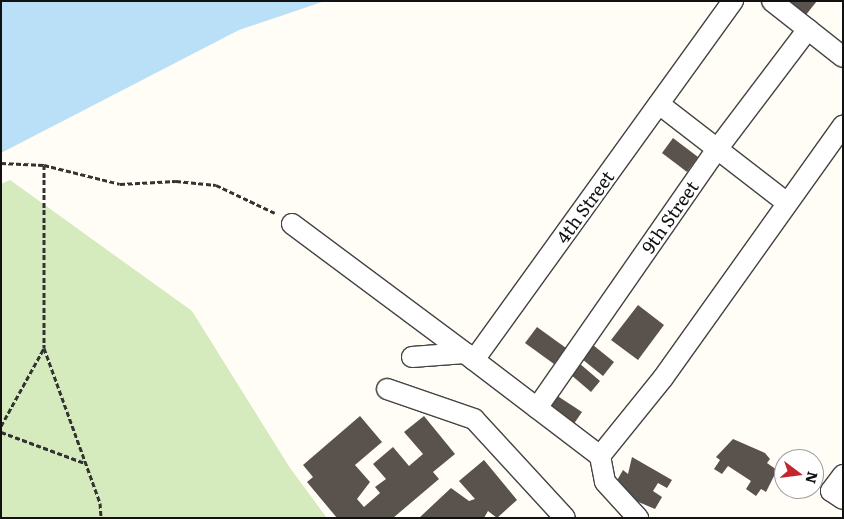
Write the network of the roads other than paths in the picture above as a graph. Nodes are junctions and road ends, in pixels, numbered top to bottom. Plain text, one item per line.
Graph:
1 (733, 1) edge
2 (772, 1) edge
3 (808, 30) junction
4 (843, 57) edge
5 (659, 104) junction
6 (843, 126) edge
7 (718, 148) junction
8 (787, 203) junction
9 (292, 224) road end
10 (469, 356) junction
11 (412, 357) dead end
12 (387, 389) dead end
13 (537, 408) junction
14 (600, 456) junction
15 (843, 475) edge
16 (843, 499) edge
17 (565, 518) edge
18 (638, 518) edge

1 - 5 street, 4th Street
2 - 3 street
3 - 4 street
3 - 7 street, 9th Street
5 - 7 street
5 - 10 street, 4th Street
6 - 8 street
7 - 8 street
7 - 13 street, 9th Street
8 - 14 street
9 - 10 street
10 - 11 street
10 - 13 street
12 - 17 street
13 - 14 street
14 - 18 street
15 - 16 street

